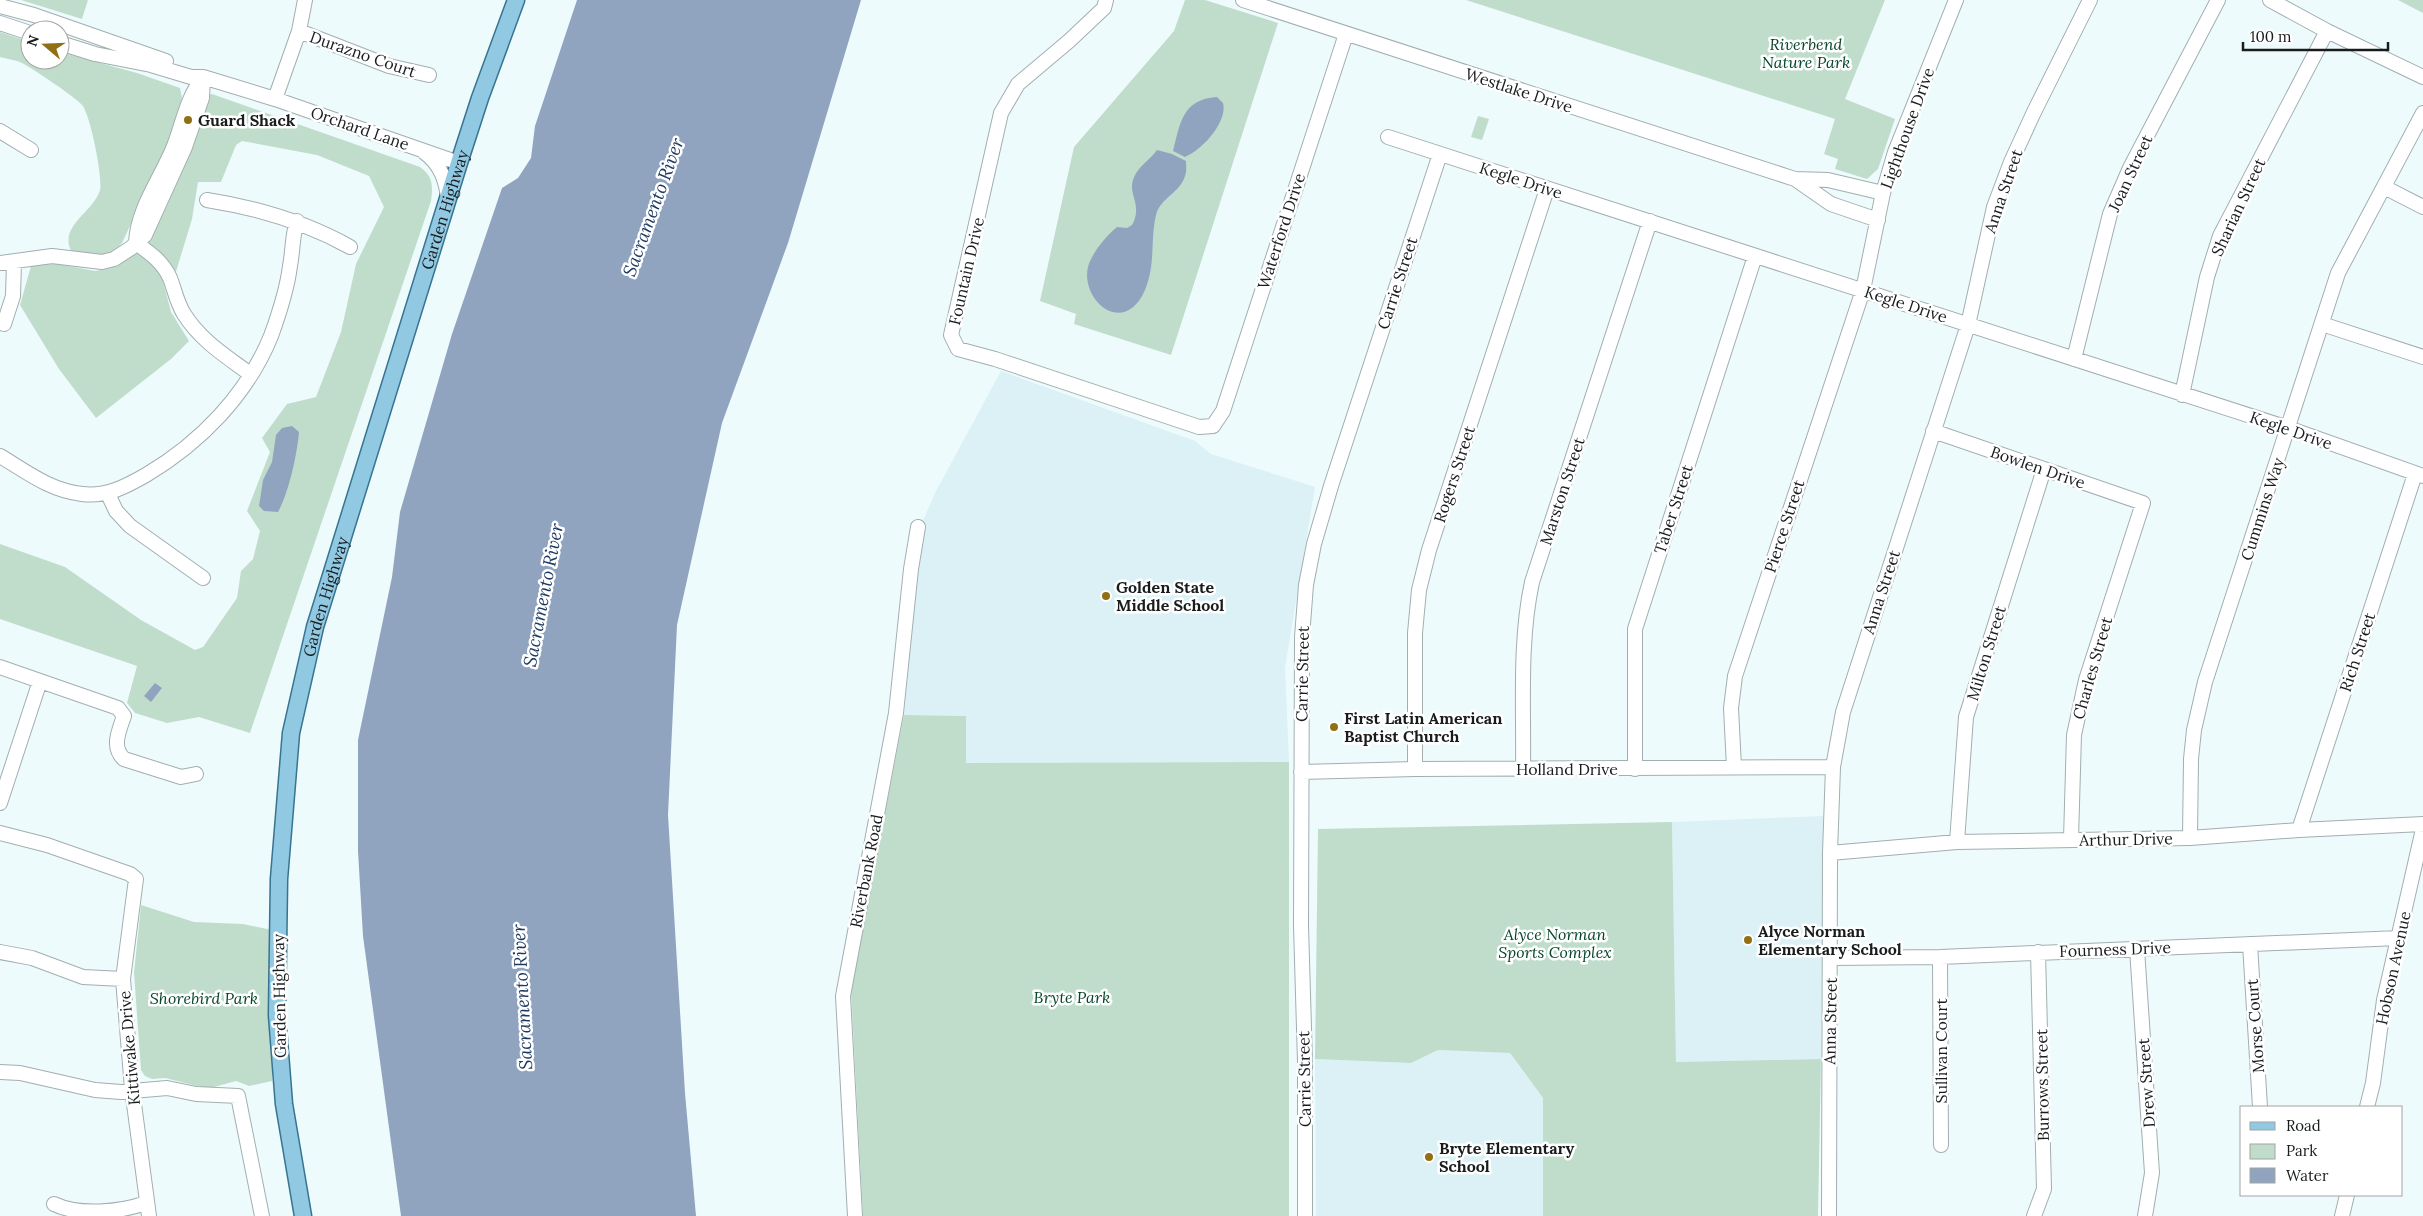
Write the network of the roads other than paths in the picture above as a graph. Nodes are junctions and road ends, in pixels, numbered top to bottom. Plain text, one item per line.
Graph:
1 (306, 0) edge
2 (516, 0) edge
3 (1106, 0) edge
4 (1243, 0) edge
5 (1956, 0) edge
6 (2090, 0) edge
7 (2218, 0) edge
8 (2270, 0) edge
9 (0, 6) edge
10 (0, 23) edge
11 (20, 30) edge
12 (2327, 31) junction
13 (299, 32) junction
14 (1346, 34) junction
15 (70, 47) edge
16 (429, 75) dead end
17 (203, 77) junction
18 (2423, 77) edge
19 (275, 99) junction
20 (2423, 113) edge
21 (0, 131) edge
22 (1388, 137) dead end
23 (420, 149) junction
24 (31, 150) dead end
25 (1440, 154) junction
26 (459, 163) junction
27 (1794, 179) junction
28 (1837, 182) junction
29 (2384, 187) junction
30 (1547, 189) junction
31 (1883, 194) junction
32 (448, 198) junction
33 (207, 200) dead end
34 (1831, 204) junction
35 (2423, 207) edge
36 (1878, 220) junction
37 (1650, 221) junction
38 (297, 222) junction
39 (136, 243) junction
40 (350, 247) dead end
41 (1755, 256) junction
42 (7, 263) edge
43 (1863, 290) junction
44 (4, 324) dead end
45 (2322, 324) junction
46 (1968, 325) junction
47 (2423, 357) edge
48 (2074, 359) junction
49 (250, 374) junction
50 (2182, 395) junction
51 (1213, 426) joint
52 (2288, 428) junction
53 (1933, 431) junction
54 (0, 456) edge
55 (2044, 470) junction
56 (2419, 475) edge
57 (108, 494) junction
58 (2143, 503) joint
59 (918, 527) dead end
60 (203, 578) dead end
61 (0, 667) edge
62 (40, 680) junction
63 (1734, 766) junction
64 (1833, 767) junction
65 (1415, 769) junction
66 (1524, 769) junction
67 (1635, 769) junction
68 (1302, 772) junction
69 (196, 774) dead end
70 (0, 803) edge
71 (2423, 824) edge
72 (2299, 830) junction
73 (2423, 830) edge
74 (0, 833) edge
75 (2190, 838) junction
76 (2071, 839) junction
77 (1957, 842) junction
78 (1830, 853) junction
79 (2399, 938) junction
80 (2250, 944) junction
81 (2137, 949) junction
82 (0, 952) edge
83 (2038, 952) junction
84 (1940, 957) junction
85 (1831, 958) junction
86 (122, 979) junction
87 (0, 1072) edge
88 (132, 1089) junction
89 (2260, 1106) edge
90 (2367, 1106) edge
91 (1941, 1145) dead end
92 (2347, 1196) edge
93 (54, 1204) dead end
94 (147, 1210) edge
95 (262, 1216) edge
96 (303, 1216) edge
97 (854, 1216) edge
98 (1305, 1216) edge
99 (1830, 1216) edge
100 (2034, 1216) edge
101 (2146, 1216) edge
102 (2342, 1216) edge

1 - 13 street
2 - 26 main road, Garden Highway
3 - 51 street, Fountain Drive
4 - 14 street, Westlake Drive
5 - 31 street, Lighthouse Drive
6 - 46 street, Anna Street
7 - 48 street, Joan Street
8 - 12 street
9 - 17 street, Orchard Lane
10 - 11 street
12 - 18 street
12 - 50 street, Sharian Street
13 - 16 street, Durazno Court
13 - 19 street
14 - 27 street, Westlake Drive
14 - 51 street, Waterford Drive
15 - 17 street, Orchard Lane
17 - 19 street, Orchard Lane
17 - 39 street
19 - 23 street, Orchard Lane
20 - 29 street, Cummins Way
21 - 24 street
22 - 25 street, Kegle Drive
23 - 26 street, Orchard Lane
23 - 32 street
25 - 30 street, Kegle Drive
25 - 68 street, Carrie Street
26 - 32 main road, Garden Highway
27 - 28 street, Westlake Drive
27 - 34 street, Westlake Drive
28 - 31 street, Westlake Drive
28 - 34 street
29 - 35 street
29 - 45 street, Cummins Way
30 - 37 street, Kegle Drive
30 - 65 street, Rogers Street
31 - 36 street, Lighthouse Drive
32 - 96 main road, Garden Highway
33 - 38 street
34 - 36 street, Westlake Drive
36 - 43 street, Lighthouse Drive
37 - 41 street, Kegle Drive
37 - 66 street, Marston Street
38 - 40 street
38 - 49 street
39 - 42 street
39 - 49 street
41 - 43 street, Kegle Drive
41 - 67 street, Taber Street
42 - 44 street
43 - 46 street, Kegle Drive
43 - 63 street, Pierce Street
45 - 47 street
45 - 52 street, Cummins Way
46 - 48 street, Kegle Drive
46 - 53 street, Anna Street
48 - 50 street, Kegle Drive
49 - 57 street
50 - 52 street, Kegle Drive
52 - 56 street, Kegle Drive
52 - 75 street, Cummins Way
53 - 55 street, Bowlen Drive
53 - 64 street, Anna Street
54 - 57 street
55 - 58 street, Bowlen Drive
55 - 77 street, Milton Street
56 - 72 street, Rich Street
57 - 60 street
58 - 76 street, Charles Street
59 - 97 street, Riverbank Road
61 - 62 street
62 - 69 street
62 - 70 street
63 - 64 street, Holland Drive
63 - 67 street, Holland Drive
64 - 78 street, Anna Street
65 - 66 street, Holland Drive
65 - 68 street, Holland Drive
66 - 67 street, Holland Drive
68 - 98 street, Carrie Street
71 - 72 street, Arthur Drive
72 - 75 street, Arthur Drive
73 - 79 street, Hobson Avenue
74 - 86 street, Kittiwake Drive
75 - 76 street, Arthur Drive
76 - 77 street, Arthur Drive
77 - 78 street, Arthur Drive
78 - 85 street, Anna Street
79 - 80 street, Fourness Drive
79 - 90 street, Hobson Avenue
80 - 81 street, Fourness Drive
80 - 89 street, Morse Court
81 - 83 street, Fourness Drive
81 - 101 street, Drew Street
82 - 86 street
83 - 84 street, Fourness Drive
83 - 100 street, Burrows Street
84 - 85 street, Fourness Drive
84 - 91 street, Sullivan Court
85 - 99 street, Anna Street
86 - 88 street, Kittiwake Drive
87 - 88 street
88 - 94 street, Kittiwake Drive
88 - 95 street
92 - 102 street
93 - 94 street

